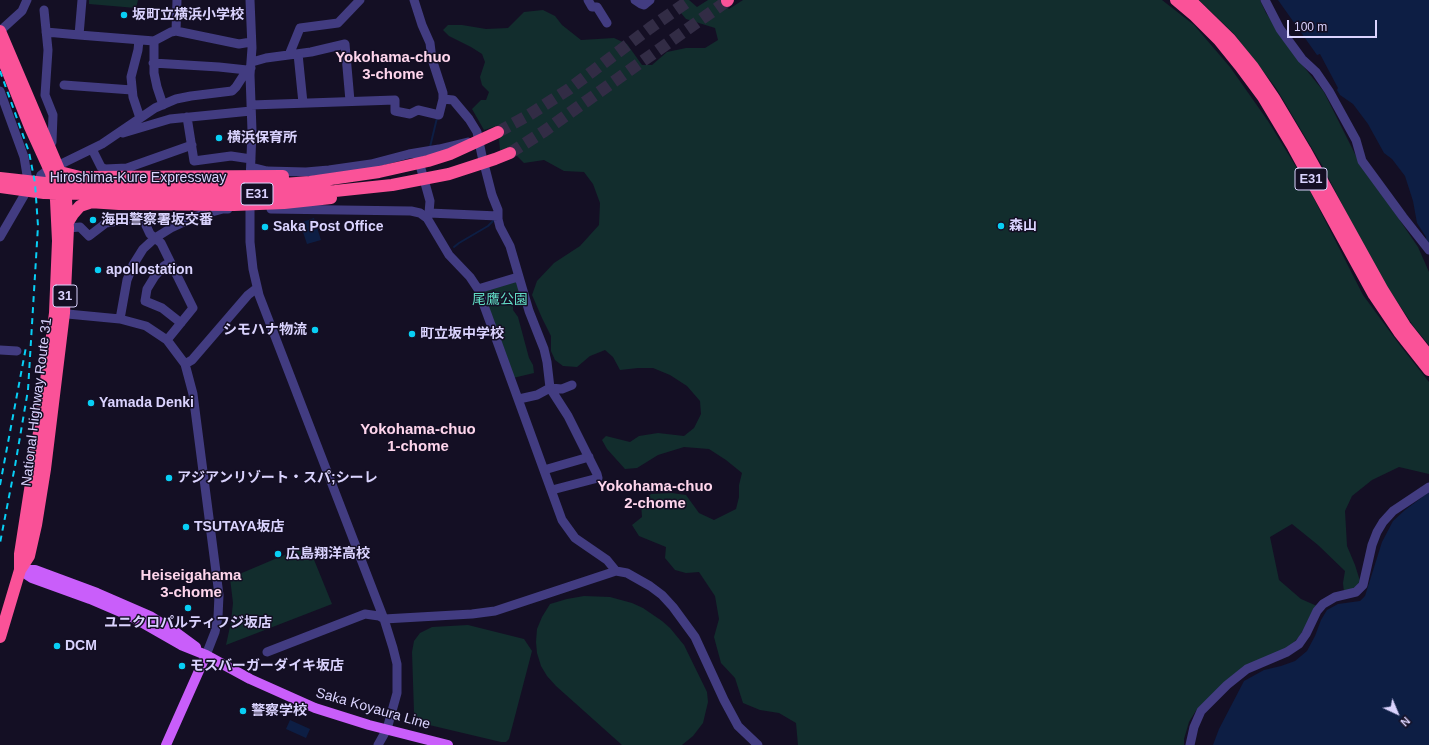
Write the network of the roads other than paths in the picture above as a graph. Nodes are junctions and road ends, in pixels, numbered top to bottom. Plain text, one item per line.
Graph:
1 (27, 0) edge
2 (82, 0) edge
3 (177, 0) edge
4 (250, 0) edge
5 (360, 0) edge
6 (414, 0) edge
7 (588, 0) edge
8 (635, 0) edge
9 (650, 0) edge
10 (1176, 0) edge
11 (1190, 0) edge
12 (1265, 0) edge
13 (44, 10) dead end
14 (607, 23) dead end
15 (0, 31) edge
16 (176, 31) junction
17 (46, 32) junction
18 (79, 35) junction
19 (139, 40) junction
20 (154, 41) junction
21 (251, 42) junction
22 (0, 52) edge
23 (293, 55) junction
24 (153, 63) junction
25 (250, 67) junction
26 (64, 85) dead end
27 (132, 90) junction
28 (0, 91) edge
29 (443, 99) junction
30 (350, 101) junction
31 (2, 103) edge
32 (303, 103) junction
33 (163, 105) junction
34 (251, 108) junction
35 (187, 117) junction
36 (140, 118) junction
37 (498, 132) tunnel mouth
38 (119, 134) junction
39 (475, 141) junction
40 (192, 145) junction
41 (49, 148) junction
42 (92, 149) junction
43 (417, 153) junction
44 (510, 153) tunnel mouth
45 (251, 163) junction
46 (56, 170) junction
47 (0, 173) edge
48 (449, 174) junction
49 (28, 176) junction
50 (0, 178) edge
51 (0, 187) edge
52 (29, 188) junction
53 (61, 200) junction
54 (92, 202) junction
55 (249, 208) junction
56 (427, 214) junction
57 (498, 216) junction
58 (68, 225) junction
59 (0, 237) edge
60 (155, 238) junction
61 (1429, 250) edge
62 (170, 262) junction
63 (518, 277) junction
64 (257, 288) junction
65 (478, 289) junction
66 (59, 313) junction
67 (120, 319) junction
68 (181, 322) junction
69 (167, 340) junction
70 (0, 350) edge
71 (17, 351) dead end
72 (1429, 356) edge
73 (185, 364) junction
74 (1429, 370) edge
75 (572, 385) dead end
76 (550, 388) junction
77 (519, 399) junction
78 (588, 457) junction
79 (544, 470) junction
80 (1429, 487) edge
81 (552, 490) junction
82 (20, 570) junction
83 (616, 571) junction
84 (384, 619) junction
85 (0, 637) edge
86 (267, 652) dead end
87 (206, 655) junction
88 (387, 729) junction
89 (166, 745) edge
90 (378, 745) edge
91 (448, 745) edge
92 (758, 745) edge
93 (1190, 745) edge

1 - 15 street
2 - 18 street
3 - 16 street
4 - 21 street
5 - 23 street
6 - 29 street
7 - 14 street
8 - 9 street
10 - 74 highway, E31
11 - 72 highway, E31
12 - 61 street
13 - 17 street
15 - 41 highway, National Highway Route 31 / 31
16 - 20 street
16 - 21 street
17 - 18 street
17 - 41 street
18 - 19 street
19 - 20 street
19 - 27 street
20 - 24 street
21 - 25 street
22 - 46 highway, National Highway Route 31 / 31
23 - 25 street
23 - 30 street
23 - 32 street
24 - 25 street
24 - 33 street
25 - 33 street
25 - 34 street
26 - 27 street
27 - 36 street
28 - 31 street
29 - 30 street
29 - 39 street
30 - 32 street
31 - 49 street
32 - 34 street
33 - 36 street
34 - 35 street
34 - 45 street
35 - 38 street
35 - 40 street
36 - 38 street
37 - 39 highway, Hiroshima-Kure Expressway / E31
38 - 42 street
39 - 43 street
39 - 46 highway
39 - 50 highway, Hiroshima-Kure Expressway / E31
39 - 57 street
40 - 42 street
40 - 45 street
41 - 46 highway, National Highway Route 31 / 31
42 - 46 street
43 - 45 street
43 - 56 street
44 - 48 highway, Hiroshima-Kure Expressway / E31
45 - 55 street
46 - 52 street
46 - 53 highway, National Highway Route 31 / 31
47 - 49 street
48 - 51 highway, Hiroshima-Kure Expressway / E31
48 - 54 highway
49 - 52 street
52 - 59 street
53 - 54 highway
53 - 58 highway, National Highway Route 31 / 31
53 - 66 highway, National Highway Route 31 / 31
54 - 58 highway
55 - 56 street
55 - 60 street
55 - 64 street
56 - 57 street
56 - 65 street
57 - 63 street
58 - 60 street
58 - 66 highway, National Highway Route 31 / 31
60 - 62 street
60 - 67 street
62 - 68 street
62 - 68 street
63 - 65 street
63 - 76 street
64 - 73 street
64 - 84 street
65 - 77 street
66 - 67 street
66 - 82 highway, National Highway Route 31 / 31
67 - 69 street
68 - 69 street
69 - 73 street
70 - 71 street
73 - 87 street
75 - 76 street
76 - 77 street
76 - 78 street
77 - 79 street
78 - 79 street
78 - 81 street
79 - 81 street
80 - 93 street
81 - 83 street
82 - 85 highway, National Highway Route 31 / 31
82 - 87 main road, Saka Koyaura Line
83 - 84 street
83 - 92 street
84 - 86 street
84 - 88 street
87 - 88 main road, Saka Koyaura Line
87 - 89 main road
88 - 90 street
88 - 91 main road, Saka Koyaura Line

